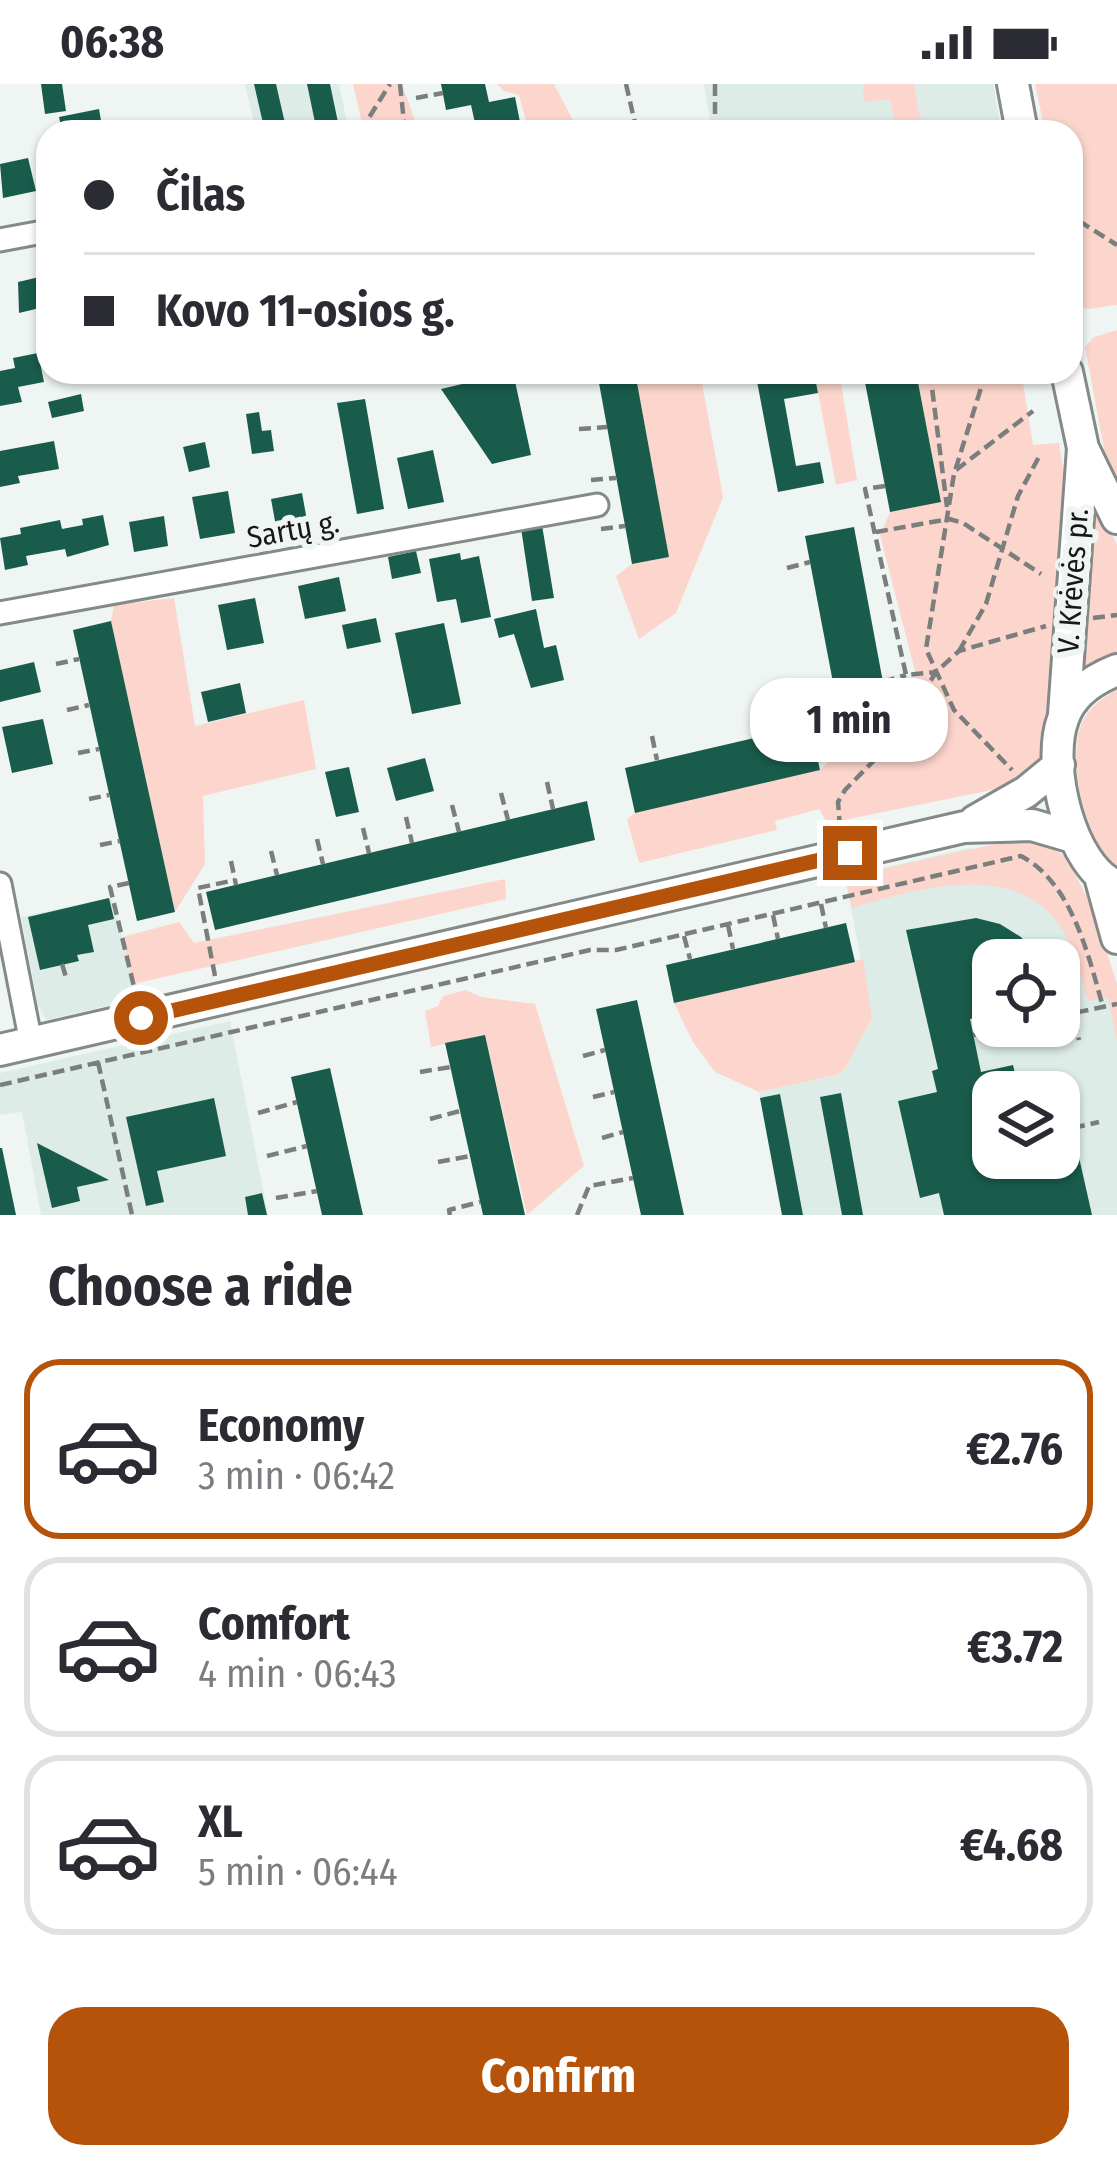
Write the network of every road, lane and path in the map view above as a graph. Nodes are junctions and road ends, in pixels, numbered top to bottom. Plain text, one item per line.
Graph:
1 (390, 84) edge
2 (400, 84) edge
3 (626, 84) edge
4 (715, 84) edge
5 (1013, 84) edge
6 (442, 92) dead end
7 (416, 98) dead end
8 (368, 120) edge
9 (404, 120) edge
10 (634, 120) edge
11 (715, 120) edge
12 (1020, 120) edge
13 (1083, 224) edge
14 (36, 233) edge
15 (0, 240) edge
16 (1117, 245) edge
17 (932, 384) edge
18 (982, 384) edge
19 (1070, 384) edge
20 (1033, 411) dead end
21 (607, 427) dead end
22 (579, 429) dead end
23 (1083, 448) junction
24 (1041, 453) dead end
25 (955, 471) junction
26 (616, 478) dead end
27 (591, 480) dead end
28 (885, 486) dead end
29 (597, 505) dead end
30 (1117, 518) edge
31 (949, 519) junction
32 (625, 526) dead end
33 (601, 529) dead end
34 (876, 532) junction
35 (1002, 548) junction
36 (810, 562) dead end
37 (787, 568) dead end
38 (1041, 574) dead end
39 (0, 613) edge
40 (1117, 614) edge
41 (1070, 622) junction
42 (958, 651) junction
43 (79, 659) dead end
44 (56, 664) dead end
45 (1117, 670) edge
46 (936, 671) junction
47 (906, 675) junction
48 (883, 682) dead end
49 (834, 688) dead end
50 (812, 694) dead end
51 (89, 705) dead end
52 (768, 705) dead end
53 (67, 710) dead end
54 (1064, 714) junction
55 (776, 733) dead end
56 (652, 736) dead end
57 (99, 748) dead end
58 (78, 753) dead end
59 (657, 760) dead end
60 (1059, 764) junction
61 (1016, 774) dead end
62 (547, 782) dead end
63 (501, 794) dead end
64 (110, 795) dead end
65 (89, 799) dead end
66 (452, 806) dead end
67 (554, 809) dead end
68 (406, 817) dead end
69 (508, 820) dead end
70 (964, 827) junction
71 (363, 828) dead end
72 (459, 832) dead end
73 (1073, 837) junction
74 (317, 839) dead end
75 (120, 841) dead end
76 (412, 843) dead end
77 (100, 845) dead end
78 (272, 850) dead end
79 (370, 853) dead end
80 (845, 854) junction
81 (231, 861) dead end
82 (322, 864) dead end
83 (277, 875) dead end
84 (129, 883) dead end
85 (1109, 883) edge
86 (0, 884) edge
87 (820, 902) junction
88 (772, 913) junction
89 (728, 923) junction
90 (826, 928) dead end
91 (684, 934) junction
92 (1117, 938) edge
93 (778, 939) dead end
94 (733, 949) dead end
95 (690, 959) dead end
96 (62, 964) dead end
97 (66, 977) dead end
98 (220, 1000) junction
99 (1117, 1004) edge
100 (1103, 1006) junction
101 (1080, 1011) edge
102 (141, 1018) junction
103 (31, 1043) junction
104 (0, 1050) edge
105 (605, 1050) dead end
106 (583, 1055) dead end
107 (98, 1062) junction
108 (451, 1067) dead end
109 (420, 1072) dead end
110 (0, 1085) edge
111 (614, 1092) dead end
112 (592, 1096) dead end
113 (297, 1102) dead end
114 (460, 1112) dead end
115 (258, 1113) dead end
116 (430, 1119) dead end
117 (1099, 1123) dead end
118 (1080, 1127) edge
119 (623, 1132) dead end
120 (602, 1138) dead end
121 (307, 1146) dead end
122 (267, 1156) dead end
123 (470, 1156) dead end
124 (438, 1162) dead end
125 (633, 1178) dead end
126 (317, 1191) dead end
127 (276, 1198) dead end
128 (480, 1202) dead end
129 (132, 1215) edge
130 (450, 1215) edge
131 (577, 1215) edge

1 - 8 path
2 - 9 path
3 - 10 path
4 - 11 path
5 - 12 main road
6 - 7 path
13 - 16 path
14 - 15 street
17 - 31 path
18 - 25 path
19 - 23 main road, V. Krėvės pr.
20 - 25 path
21 - 22 path
23 - 30 main road, V. Krėvės pr.
23 - 41 main road, V. Krėvės pr.
24 - 35 path
25 - 31 path
26 - 27 path
28 - 34 path
29 - 39 street, Sartų g.
31 - 34 path
31 - 35 path
31 - 46 path
32 - 33 path
34 - 47 path
35 - 38 path
35 - 42 path
36 - 37 path
40 - 41 path
41 - 42 path
41 - 54 main road, V. Krėvės pr.
42 - 46 path
43 - 44 path
45 - 54 main road
46 - 47 path
46 - 61 path
46 - 80 path
47 - 48 path
49 - 50 path
51 - 53 path
52 - 55 path
54 - 60 main road, V. Krėvės pr.
56 - 59 path
57 - 58 path
60 - 70 main road
60 - 73 main road, V. Krėvės pr.
62 - 67 path
63 - 69 path
64 - 65 path
66 - 72 path
68 - 76 path
70 - 73 main road
70 - 80 main road
71 - 79 path
73 - 85 main road
74 - 82 path
75 - 77 path
78 - 83 path
80 - 98 main road
81 - 98 path
84 - 102 path
85 - 92 main road
86 - 103 street
87 - 88 path
87 - 90 path
87 - 100 path
88 - 89 path
88 - 93 path
89 - 91 path
89 - 94 path
91 - 95 path
91 - 107 path
96 - 97 path
98 - 102 main road
99 - 100 path
100 - 101 path
102 - 103 main road
103 - 104 main road
105 - 106 path
107 - 110 path
107 - 129 path
108 - 109 path
111 - 112 path
113 - 115 path
114 - 116 path
117 - 118 path
119 - 120 path
121 - 122 path
123 - 124 path
125 - 131 path
126 - 127 path
128 - 130 path

